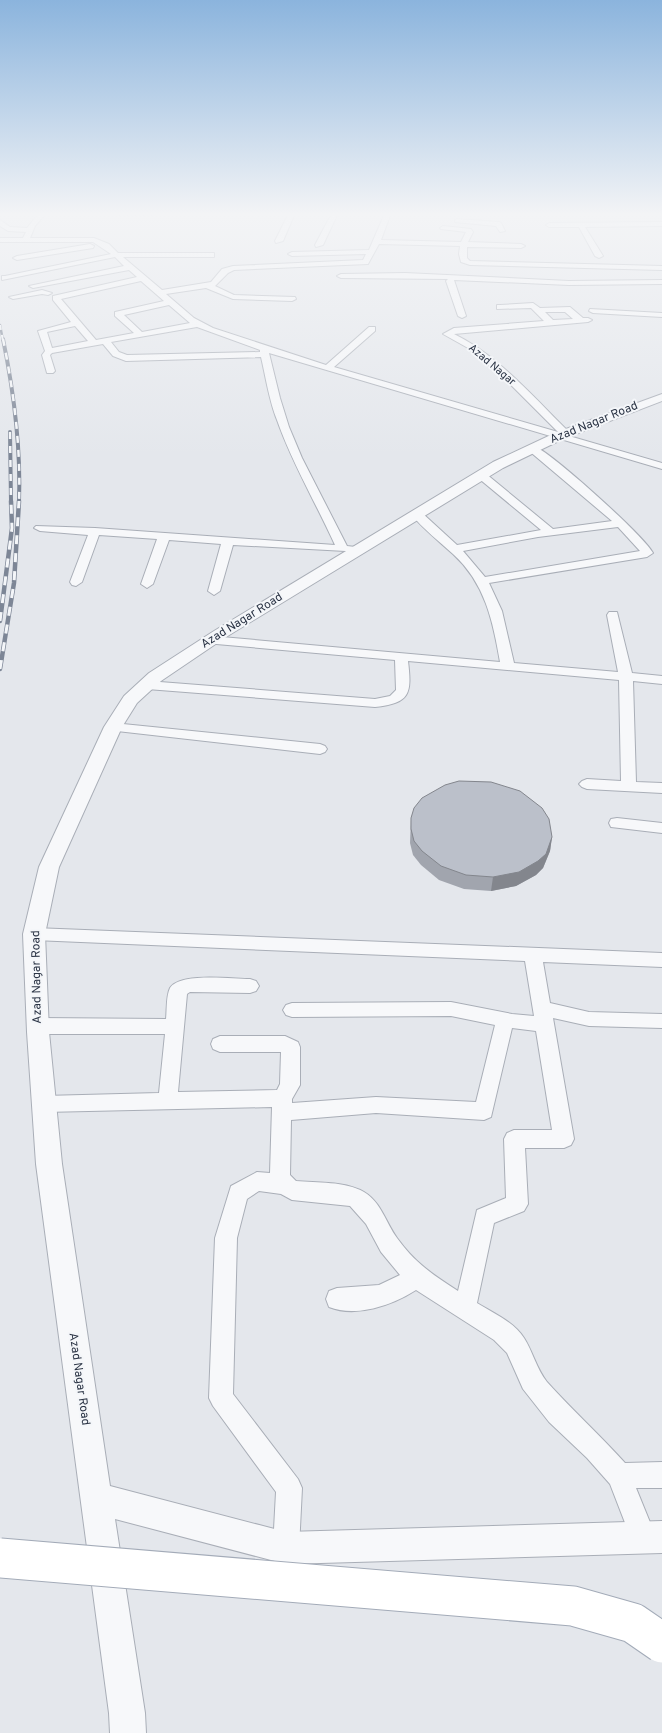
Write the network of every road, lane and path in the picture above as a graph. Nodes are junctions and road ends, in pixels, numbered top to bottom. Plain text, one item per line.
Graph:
1 (31, 294) edge
2 (49, 294) edge
3 (74, 294) edge
4 (161, 294) edge
5 (226, 294) edge
6 (455, 294) edge
7 (13, 297) dead end
8 (56, 298) junction
9 (292, 299) dead end
10 (493, 300) dead end
11 (171, 302) junction
12 (538, 310) junction
13 (594, 311) dead end
14 (662, 315) edge
15 (462, 316) dead end
16 (510, 316) junction
17 (76, 323) junction
18 (551, 323) junction
19 (198, 324) junction
20 (372, 329) dead end
21 (141, 334) junction
22 (105, 341) junction
23 (94, 343) junction
24 (49, 351) junction
25 (265, 352) junction
26 (328, 368) junction
27 (50, 371) dead end
28 (662, 397) edge
29 (562, 435) junction
30 (532, 448) junction
31 (662, 466) edge
32 (481, 475) junction
33 (417, 514) junction
34 (620, 523) junction
35 (40, 528) dead end
36 (95, 532) junction
37 (550, 532) junction
38 (164, 537) junction
39 (228, 541) junction
40 (351, 549) junction
41 (454, 549) junction
42 (482, 581) junction
43 (76, 582) dead end
44 (147, 584) dead end
45 (214, 591) dead end
46 (613, 615) dead end
47 (210, 640) junction
48 (401, 656) junction
49 (508, 666) junction
50 (626, 677) junction
51 (662, 680) edge
52 (147, 685) junction
53 (113, 727) junction
54 (320, 748) dead end
55 (587, 784) dead end
56 (629, 786) junction
57 (662, 788) edge
58 (617, 823) dead end
59 (662, 828) edge
60 (34, 934) junction
61 (533, 955) junction
62 (662, 960) edge
63 (250, 986) dead end
64 (292, 1010) dead end
65 (543, 1016) junction
66 (505, 1020) junction
67 (661, 1024) edge
68 (38, 1026) junction
69 (174, 1027) junction
70 (220, 1044) dead end
71 (168, 1100) junction
72 (44, 1104) junction
73 (282, 1105) junction
74 (285, 1185) junction
75 (416, 1277) junction
76 (337, 1299) dead end
77 (465, 1308) junction
78 (662, 1475) edge
79 (618, 1476) junction
80 (96, 1498) junction
81 (652, 1537) edge
82 (286, 1548) junction
83 (0, 1558) edge
84 (662, 1643) edge
85 (128, 1733) edge

1 - 7 street
2 - 8 street
3 - 8 street
4 - 11 street
5 - 9 street
6 - 15 street
8 - 17 street
10 - 16 street
11 - 19 street
11 - 21 street
12 - 16 street, Azad Nagar
12 - 18 street
12 - 18 street, Azad Nagar
13 - 14 street
16 - 18 street, Azad Nagar
16 - 29 street, Azad Nagar
17 - 23 street
17 - 24 street
19 - 21 street
19 - 25 street
20 - 26 street
21 - 22 street
22 - 23 street
22 - 25 street
23 - 24 street
24 - 27 street
25 - 26 street
25 - 40 street
26 - 29 street
28 - 29 street, Azad Nagar Road
29 - 30 street, Azad Nagar Road
29 - 31 street
30 - 32 street, Azad Nagar Road
30 - 34 street
32 - 33 street, Azad Nagar Road
32 - 37 street
33 - 40 street, Azad Nagar Road
33 - 41 street
34 - 37 street
34 - 42 street
35 - 36 street
36 - 38 street
36 - 43 street
37 - 41 street
38 - 39 street
38 - 44 street
39 - 40 street
39 - 45 street
40 - 47 street, Azad Nagar Road
41 - 42 street
42 - 49 street
46 - 50 street
47 - 48 street
47 - 52 street, Azad Nagar Road
48 - 49 street
48 - 52 street
49 - 50 street
50 - 51 street
50 - 56 street
52 - 53 street, Azad Nagar Road
53 - 54 street
53 - 60 street, Azad Nagar Road
55 - 56 street
56 - 57 street
58 - 59 street
60 - 61 street
60 - 68 street, Azad Nagar Road
61 - 62 street
61 - 65 street
63 - 69 street
64 - 66 street
65 - 66 street
65 - 67 street
65 - 77 street
66 - 73 street
68 - 69 street
68 - 72 street, Azad Nagar Road
69 - 71 street
70 - 73 street
71 - 72 street
71 - 73 street
72 - 80 street, Azad Nagar Road
73 - 74 street
74 - 75 street
74 - 82 street
75 - 76 street
75 - 77 street
77 - 79 street
78 - 79 street
79 - 81 street
80 - 82 street
80 - 85 street, Azad Nagar Road
81 - 82 street
83 - 84 main road, bridge

